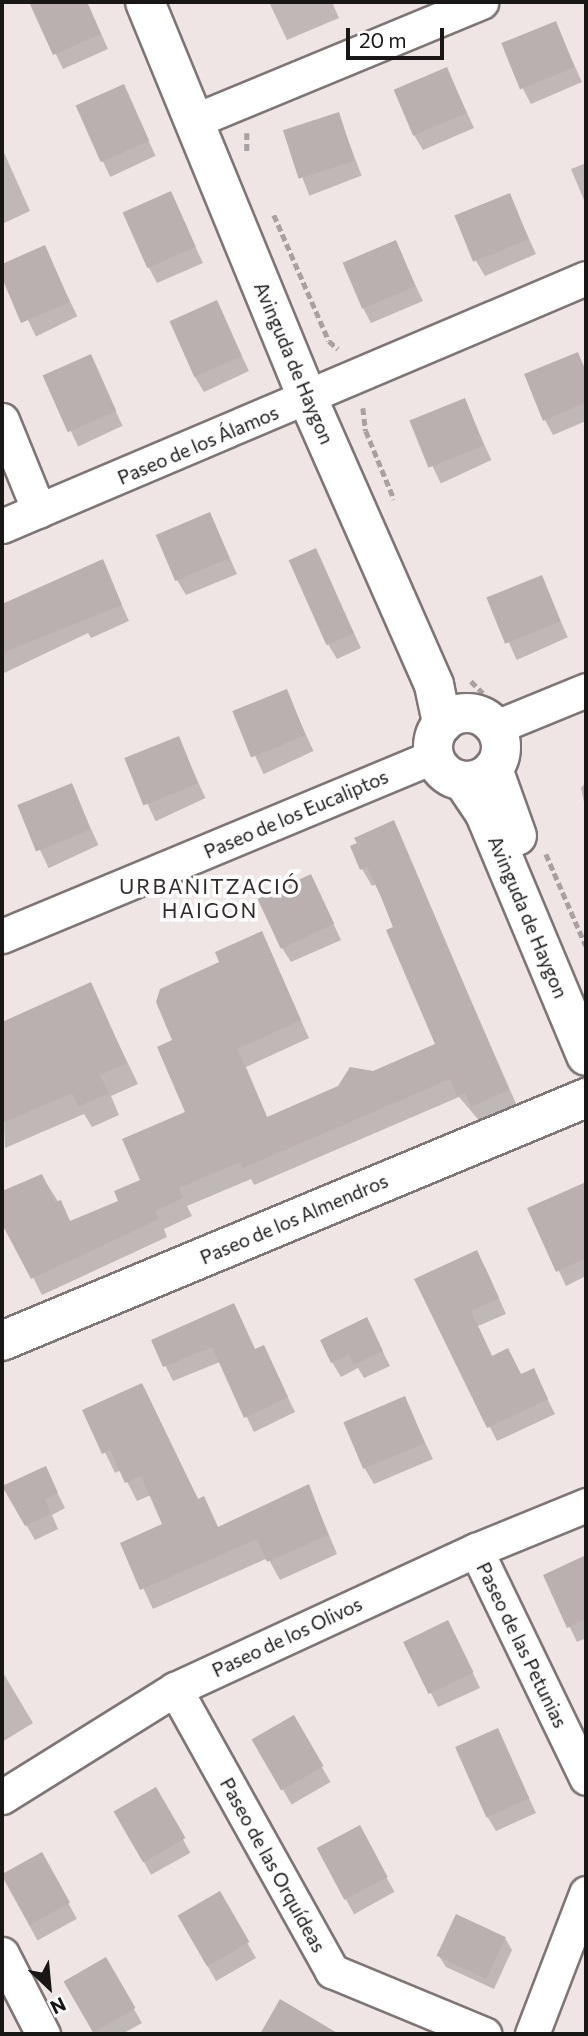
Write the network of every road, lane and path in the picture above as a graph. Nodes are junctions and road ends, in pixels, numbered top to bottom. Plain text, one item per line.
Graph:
1 (145, 2) edge
2 (161, 2) edge
3 (481, 2) edge
4 (246, 100) junction
5 (201, 119) junction
6 (253, 166) dead end
7 (269, 203) dead end
8 (586, 278) edge
9 (365, 374) junction
10 (319, 394) junction
11 (2, 420) edge
12 (397, 506) dead end
13 (39, 511) junction
14 (2, 526) edge
15 (467, 673) dead end
16 (586, 690) edge
17 (531, 714) junction
18 (460, 730) junction
19 (478, 775) junction
20 (544, 849) dead end
21 (2, 936) edge
22 (586, 946) edge
23 (586, 996) edge
24 (586, 1056) edge
25 (586, 1098) edge
26 (2, 1341) edge
27 (586, 1505) edge
28 (476, 1550) junction
29 (174, 1689) junction
30 (586, 1778) edge
31 (2, 1797) edge
32 (586, 1894) edge
33 (2, 1954) edge
34 (43, 2034) edge
35 (484, 2034) edge
36 (531, 2034) edge

1 - 5 street, Avinguda de Haygon
2 - 5 street, Avinguda de Haygon
3 - 4 street
4 - 5 street
4 - 6 path
5 - 10 street, Avinguda de Haygon
7 - 9 path
8 - 9 street, Paseo de los Álamos
9 - 10 street, Paseo de los Álamos
9 - 12 path
10 - 13 street, Paseo de los Álamos
10 - 18 street, Avinguda de Haygon
11 - 13 street
13 - 14 street, Paseo de los Álamos
15 - 17 path
16 - 17 street, Paseo de los Eucaliptos
17 - 18 street, Paseo de los Eucaliptos
18 - 19 street
18 - 19 street, Avinguda de Haygon
18 - 21 street, Paseo de los Eucaliptos
19 - 23 street, Avinguda de Haygon
19 - 24 street, Avinguda de Haygon
20 - 22 path
25 - 26 street, Paseo de los Almendros
27 - 28 street, Paseo de los Olivos
28 - 29 street, Paseo de los Olivos
28 - 30 street, Paseo de las Petunias
29 - 31 street, Paseo de los Olivos
29 - 35 street, Paseo de las Orquídeas
32 - 36 street
33 - 34 street

